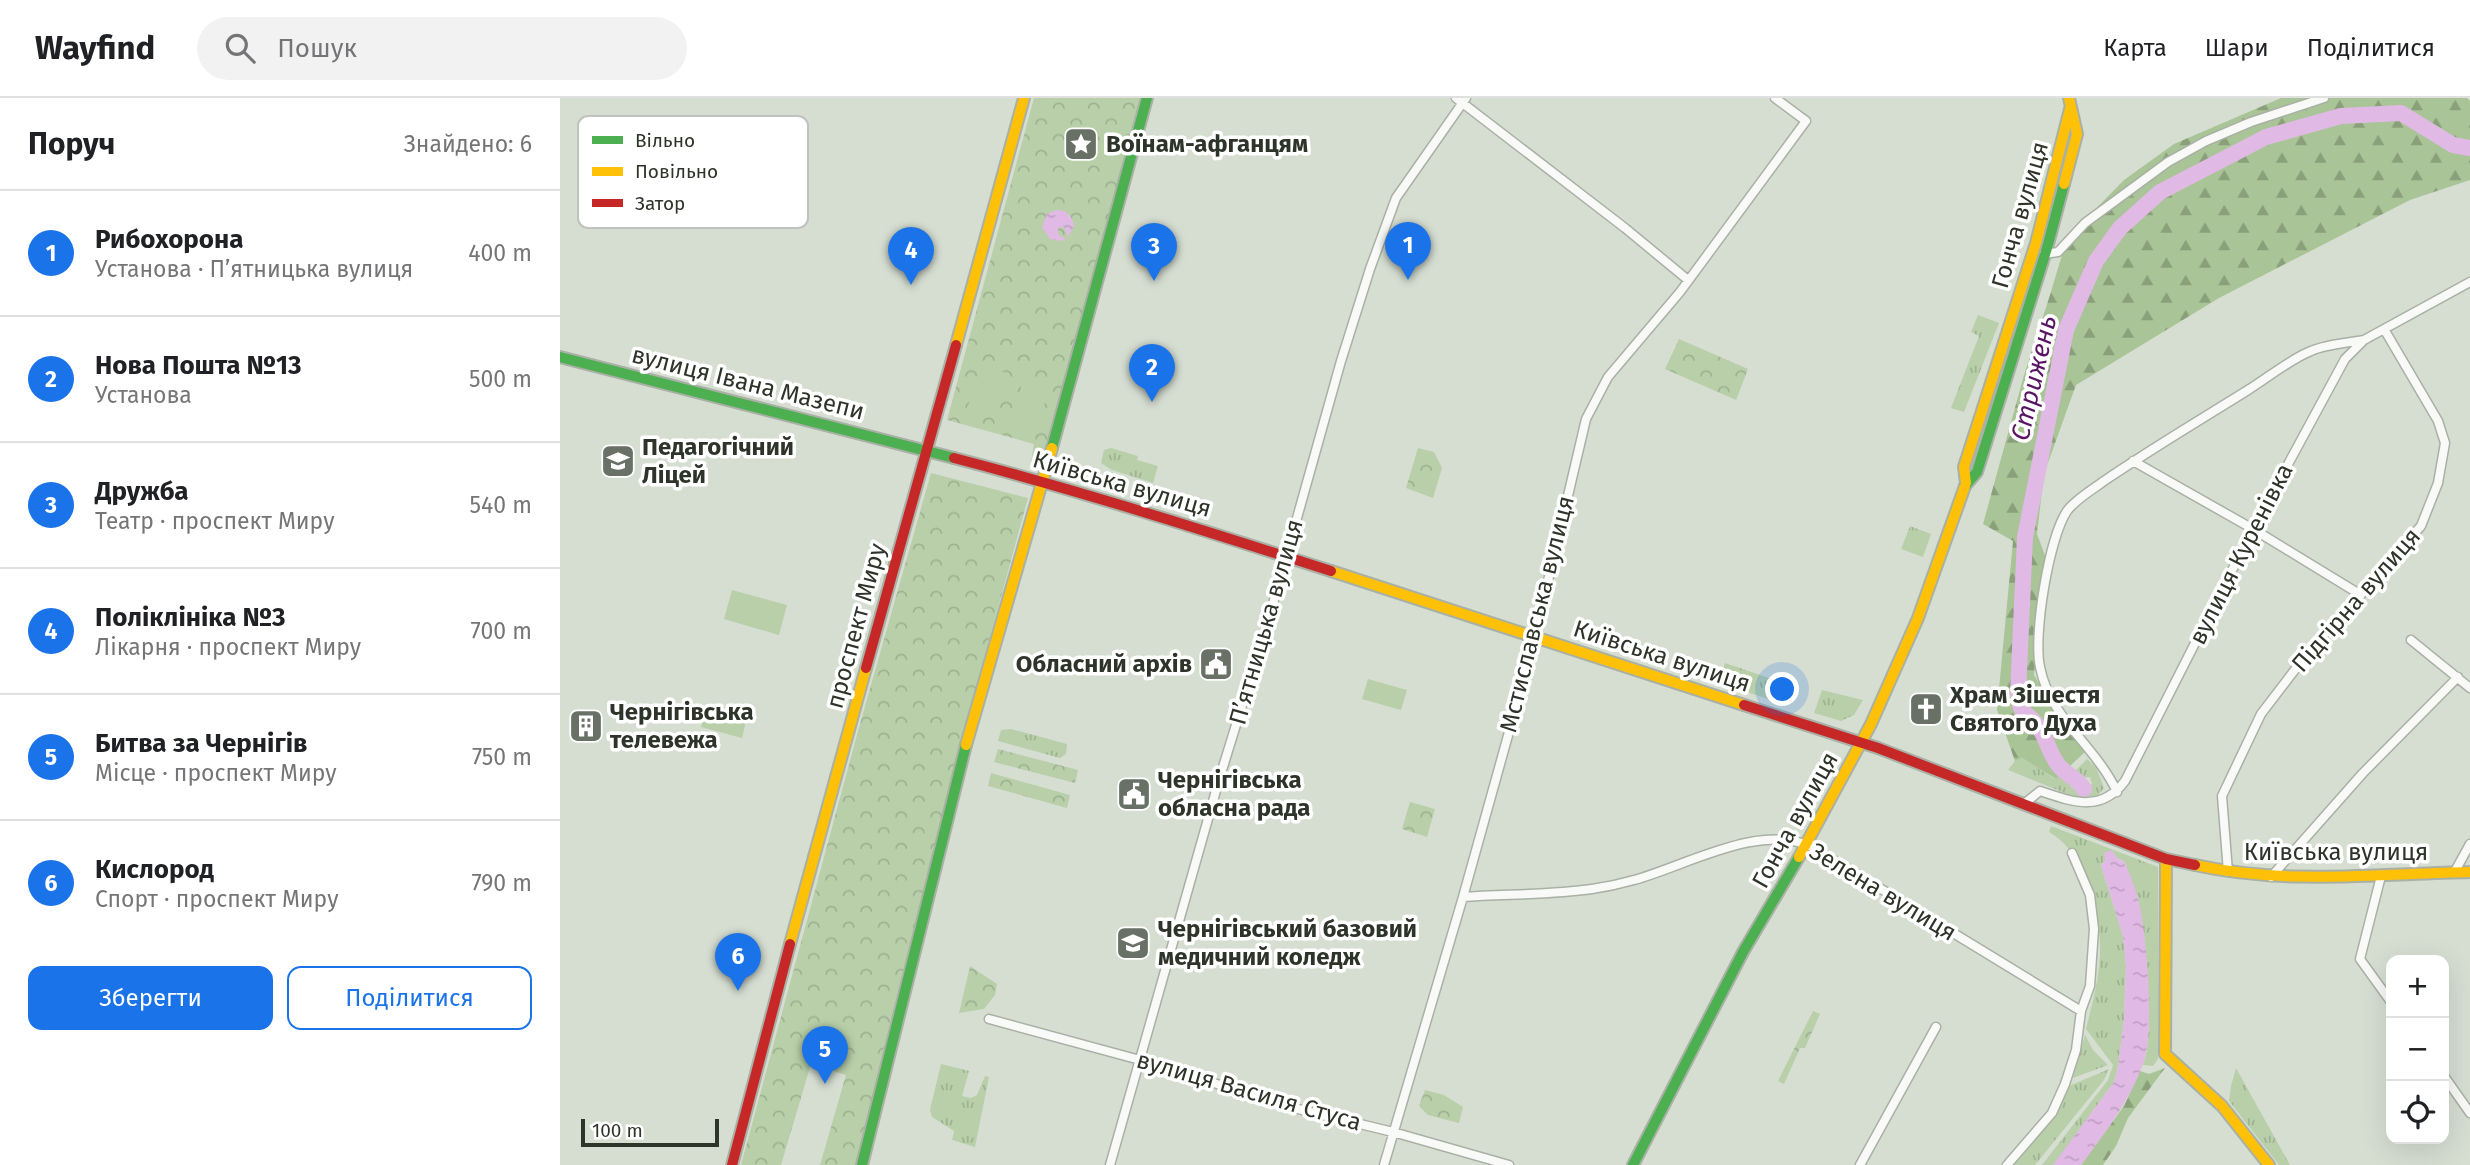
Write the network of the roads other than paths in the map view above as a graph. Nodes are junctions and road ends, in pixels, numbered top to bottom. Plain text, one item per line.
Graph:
1 (1024, 98) edge
2 (1147, 98) edge
3 (1775, 98) edge
4 (2325, 98) edge
5 (1461, 100) edge
6 (2070, 102) edge
7 (2044, 254) junction
8 (1688, 281) junction
9 (2470, 282) edge
10 (2384, 329) junction
11 (2364, 340) junction
12 (560, 356) edge
13 (926, 451) junction
14 (2133, 461) junction
15 (1042, 481) junction
16 (1966, 482) junction
17 (2253, 529) junction
18 (1286, 555) junction
19 (2361, 595) junction
20 (1535, 637) junction
21 (2411, 640) dead end
22 (2458, 677) junction
23 (2470, 688) edge
24 (1861, 743) junction
25 (2117, 792) junction
26 (2025, 803) junction
27 (2470, 844) edge
28 (1807, 845) junction
29 (2072, 853) dead end
30 (2166, 859) junction
31 (2228, 872) junction
32 (2470, 872) edge
33 (2454, 873) junction
34 (2381, 876) junction
35 (2271, 877) junction
36 (1463, 897) junction
37 (2386, 995) edge
38 (2081, 1011) junction
39 (989, 1019) dead end
40 (1936, 1027) dead end
41 (1140, 1060) junction
42 (2448, 1081) edge
43 (2470, 1113) edge
44 (1393, 1132) junction
45 (732, 1165) edge
46 (862, 1165) edge
47 (1110, 1165) edge
48 (1384, 1165) edge
49 (1508, 1165) edge
50 (1633, 1165) edge
51 (1860, 1165) edge
52 (2007, 1165) edge
53 (2269, 1165) edge

1 - 13 main road, проспект Миру
2 - 15 main road
3 - 8 street, Мстиславська вулиця
4 - 7 street, Гонча вулиця
5 - 8 street
5 - 18 street, Пʼятницька вулиця
6 - 7 main road, Гонча вулиця
6 - 16 main road, Гонча вулиця
7 - 16 main road, Гонча вулиця
8 - 20 street, Мстиславська вулиця
9 - 10 street, вулиця Куренівка
10 - 11 street, вулиця Куренівка
10 - 19 street, Підгірна вулиця
11 - 14 street
11 - 17 street, вулиця Куренівка
12 - 13 main road, вулиця Івана Мазепи
13 - 15 main road, Київська вулиця
13 - 45 main road, проспект Миру
14 - 17 street
14 - 25 street
15 - 18 main road, Київська вулиця
15 - 46 main road
16 - 24 main road, Гонча вулиця
17 - 19 street
17 - 25 street, вулиця Куренівка
18 - 20 main road, Київська вулиця
18 - 41 street, Пʼятницька вулиця
19 - 31 street, Підгірна вулиця
20 - 24 main road, Київська вулиця
20 - 36 street, Мстиславська вулиця
21 - 22 street
22 - 23 street
22 - 35 street
24 - 26 main road, Київська вулиця
24 - 28 main road, Гонча вулиця
25 - 26 street
26 - 30 main road, Київська вулиця
27 - 33 street
28 - 36 street, Зелена вулиця
28 - 38 street, Зелена вулиця
28 - 50 main road, Гонча вулиця
29 - 38 street
30 - 31 main road, Київська вулиця
30 - 53 main road
31 - 35 main road, Київська вулиця
32 - 33 main road, Київська вулиця
33 - 34 main road, Київська вулиця
34 - 35 main road, Київська вулиця
34 - 37 street
36 - 44 street, Мстиславська вулиця
38 - 52 street
39 - 41 street, вулиця Василя Стуса
40 - 51 street
41 - 44 street, вулиця Василя Стуса
41 - 47 street, Пʼятницька вулиця
42 - 43 street
44 - 48 street, Мстиславська вулиця
44 - 49 street, вулиця Василя Стуса

